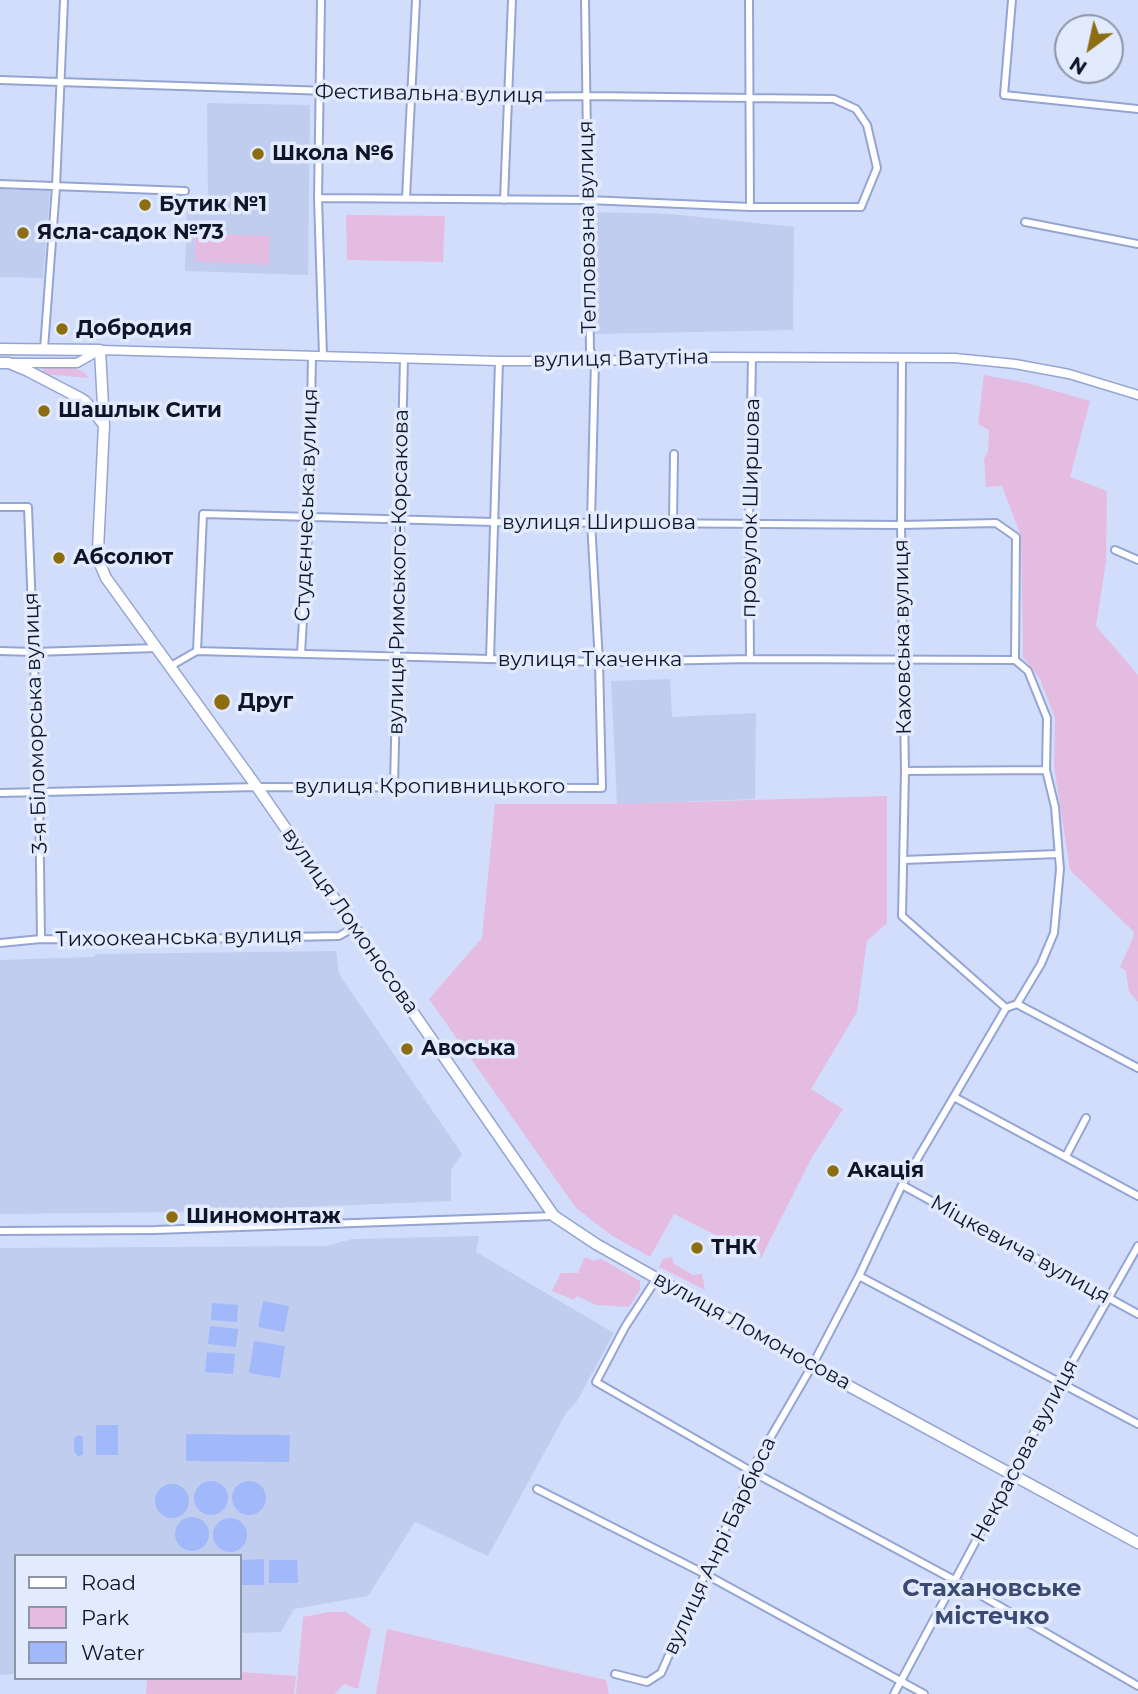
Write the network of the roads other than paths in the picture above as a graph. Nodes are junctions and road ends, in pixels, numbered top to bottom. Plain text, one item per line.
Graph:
1 (64, 0) edge
2 (321, 0) edge
3 (416, 0) edge
4 (512, 0) edge
5 (585, 0) edge
6 (750, 0) edge
7 (1012, 0) edge
8 (0, 80) edge
9 (60, 82) junction
10 (320, 91) junction
11 (412, 93) junction
12 (587, 96) junction
13 (507, 97) junction
14 (750, 98) junction
15 (1138, 109) edge
16 (0, 184) edge
17 (56, 187) junction
18 (185, 191) dead end
19 (318, 198) junction
20 (406, 198) junction
21 (504, 200) junction
22 (588, 200) junction
23 (750, 207) junction
24 (1025, 222) dead end
25 (1138, 244) edge
26 (0, 349) edge
27 (44, 349) junction
28 (100, 350) junction
29 (312, 356) junction
30 (323, 356) junction
31 (752, 357) junction
32 (404, 358) junction
33 (902, 358) junction
34 (499, 360) junction
35 (595, 361) junction
36 (4, 363) edge
37 (1138, 396) edge
38 (104, 425) junction
39 (674, 454) dead end
40 (0, 507) edge
41 (309, 516) junction
42 (401, 519) junction
43 (493, 522) junction
44 (591, 522) junction
45 (673, 522) junction
46 (749, 524) junction
47 (901, 525) junction
48 (1115, 550) dead end
49 (1138, 560) edge
50 (156, 648) junction
51 (0, 651) edge
52 (34, 652) junction
53 (197, 652) junction
54 (301, 654) junction
55 (396, 657) junction
56 (490, 659) junction
57 (750, 659) junction
58 (905, 659) junction
59 (1015, 660) junction
60 (599, 662) junction
61 (169, 667) junction
62 (1046, 770) junction
63 (905, 771) junction
64 (394, 786) junction
65 (257, 787) junction
66 (602, 788) joint
67 (39, 791) junction
68 (0, 793) edge
69 (1058, 853) junction
70 (904, 860) junction
71 (355, 927) junction
72 (41, 939) junction
73 (0, 943) edge
74 (1017, 1004) junction
75 (1006, 1008) junction
76 (1138, 1068) edge
77 (954, 1097) junction
78 (1086, 1118) dead end
79 (1066, 1156) junction
80 (902, 1185) junction
81 (1138, 1196) edge
82 (554, 1216) junction
83 (0, 1231) edge
84 (1138, 1246) edge
85 (859, 1276) junction
86 (657, 1278) junction
87 (1108, 1298) junction
88 (1138, 1314) edge
89 (812, 1366) junction
90 (1061, 1382) junction
91 (1138, 1424) edge
92 (751, 1471) junction
93 (1012, 1474) junction
94 (537, 1489) dead end
95 (1138, 1543) edge
96 (705, 1574) junction
97 (956, 1581) junction
98 (615, 1674) dead end
99 (900, 1681) junction
100 (1138, 1686) edge
101 (894, 1694) edge
102 (924, 1694) edge

1 - 9 street
2 - 10 street
3 - 11 street
4 - 13 street
5 - 12 street, Тепловозна вулиця
6 - 14 street
7 - 15 street
8 - 9 street, Фестивальна вулиця
9 - 10 street, Фестивальна вулиця
9 - 17 street
10 - 11 street, Фестивальна вулиця
10 - 19 street
11 - 13 street, Фестивальна вулиця
11 - 20 street
12 - 13 street, Фестивальна вулиця
12 - 14 street, Фестивальна вулиця
12 - 22 street, Тепловозна вулиця
13 - 21 street
14 - 23 street
14 - 23 street, Фестивальна вулиця
16 - 17 street
17 - 18 street
17 - 27 street
19 - 20 street
19 - 30 street
20 - 21 street
21 - 22 street
22 - 23 street
22 - 35 street, Тепловозна вулиця
24 - 25 street
26 - 27 main road, вулиця Ватутіна
27 - 28 main road, вулиця Ватутіна
28 - 29 street, вулиця Ватутіна
28 - 36 street, вулиця Ватутіна
28 - 38 main road, вулиця Ломоносова
29 - 30 street, вулиця Ватутіна
29 - 41 street, Студєнчеська вулиця
30 - 32 street, вулиця Ватутіна
31 - 33 street, вулиця Ватутіна
31 - 35 street, вулиця Ватутіна
31 - 46 street, провулок Ширшова
32 - 34 street, вулиця Ватутіна
32 - 42 street, вулиця Римського-Корсакова
33 - 37 street, вулиця Ватутіна
33 - 47 street, Каховська вулиця
34 - 35 street, вулиця Ватутіна
34 - 43 street
35 - 44 street, Тепловозна вулиця
36 - 38 main road
38 - 50 main road, вулиця Ломоносова
39 - 45 street
40 - 52 street, 3-я Біломорська вулиця
41 - 42 street, вулиця Ширшова
41 - 53 street, вулиця Ширшова
41 - 54 street, Студєнчеська вулиця
42 - 43 street, вулиця Ширшова
42 - 55 street, вулиця Римського-Корсакова
43 - 44 street, вулиця Ширшова
43 - 56 street
44 - 45 street, вулиця Ширшова
44 - 60 street, Тепловозна вулиця
45 - 46 street, вулиця Ширшова
46 - 47 street, вулиця Ширшова
46 - 57 street, провулок Ширшова
47 - 58 street, Каховська вулиця
47 - 59 street, вулиця Ширшова
48 - 49 street
50 - 52 street
50 - 61 main road, вулиця Ломоносова
51 - 52 street
52 - 67 street, 3-я Біломорська вулиця
53 - 54 street, вулиця Ткаченка
53 - 61 street, вулиця Ткаченка
54 - 55 street, вулиця Ткаченка
55 - 56 street, вулиця Ткаченка
55 - 64 street, вулиця Римського-Корсакова
56 - 60 street, вулиця Ткаченка
57 - 58 street, вулиця Ткаченка
57 - 60 street, вулиця Ткаченка
58 - 59 street, вулиця Ткаченка
58 - 63 street, Каховська вулиця
59 - 62 street
60 - 66 street, Тепловозна вулиця
61 - 65 main road, вулиця Ломоносова
62 - 63 street
62 - 69 street
63 - 70 street, Каховська вулиця
64 - 65 street, вулиця Кропивницького
64 - 66 street, вулиця Кропивницького
65 - 67 street, вулиця Кропивницького
65 - 71 main road, вулиця Ломоносова
67 - 68 street, вулиця Кропивницького
67 - 72 street, 3-я Біломорська вулиця
69 - 70 street
69 - 74 street
70 - 75 street, Каховська вулиця
71 - 72 street, Тихоокеанська вулиця
71 - 82 main road, вулиця Ломоносова
72 - 73 street, Тихоокеанська вулиця
74 - 75 street
74 - 76 street
75 - 77 street, вулиця Анрі Барбюса
77 - 79 street
77 - 80 street, вулиця Анрі Барбюса
78 - 79 street
79 - 81 street
80 - 85 street, вулиця Анрі Барбюса
80 - 87 street, Міцкевича вулиця
82 - 83 street
82 - 86 main road, вулиця Ломоносова
84 - 87 street, Некрасова вулиця
85 - 89 street, вулиця Анрі Барбюса
85 - 90 street
86 - 89 main road, вулиця Ломоносова
86 - 92 street
87 - 88 street, Міцкевича вулиця
87 - 90 street, Некрасова вулиця
89 - 92 street, вулиця Анрі Барбюса
89 - 93 main road, вулиця Ломоносова
90 - 91 street
90 - 93 street, Некрасова вулиця
92 - 96 street, вулиця Анрі Барбюса
92 - 97 street
93 - 95 main road, вулиця Ломоносова
93 - 97 street, Некрасова вулиця
94 - 96 street
96 - 98 street, вулиця Анрі Барбюса
96 - 99 street
97 - 99 street, Некрасова вулиця
97 - 100 street
99 - 101 street, Некрасова вулиця
99 - 102 street

